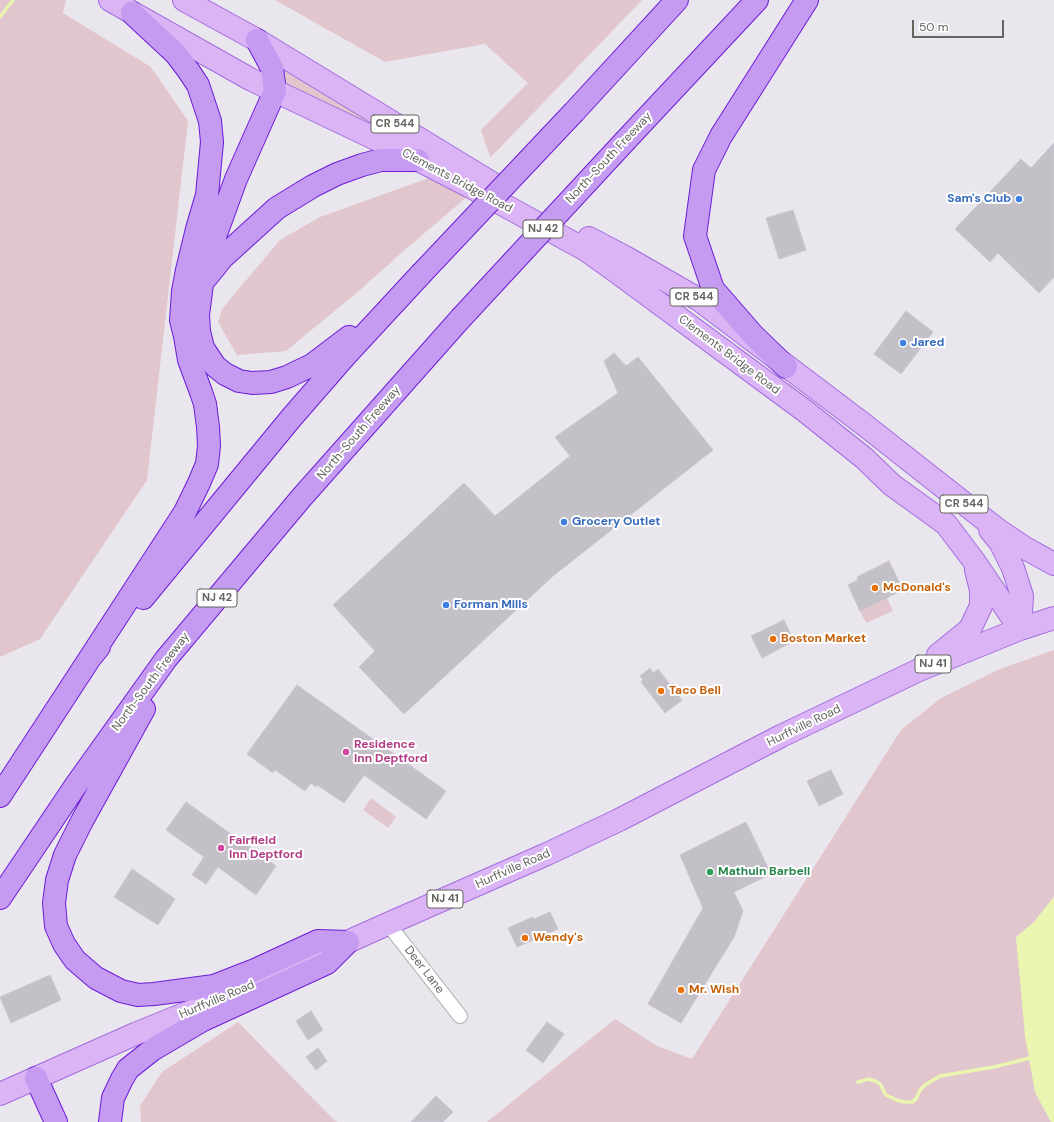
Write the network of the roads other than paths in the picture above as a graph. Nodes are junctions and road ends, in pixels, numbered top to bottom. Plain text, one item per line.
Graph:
1 (110, 0) edge
2 (184, 0) edge
3 (677, 0) edge
4 (757, 0) edge
5 (807, 0) edge
6 (132, 13) junction
7 (257, 40) junction
8 (275, 91) junction
9 (418, 160) junction
10 (421, 274) junction
11 (202, 284) junction
12 (786, 367) junction
13 (974, 512) junction
14 (974, 561) junction
15 (1054, 564) edge
16 (1054, 618) edge
17 (1020, 629) junction
18 (90, 658) junction
19 (166, 658) junction
20 (919, 670) junction
21 (0, 796) edge
22 (0, 898) edge
23 (388, 924) junction
24 (348, 942) junction
25 (460, 1016) dead end
26 (36, 1078) junction
27 (0, 1094) edge
28 (56, 1122) edge
29 (110, 1122) edge

1 - 6 main road, Clements Bridge Road / CR 544
2 - 7 main road, Clements Bridge Road / CR 544
3 - 10 highway, bridge
4 - 19 highway, North-South Freeway / NJ 42, bridge
5 - 12 highway
6 - 8 main road, Clements Bridge Road / CR 544
6 - 18 highway
7 - 8 highway
7 - 12 main road, Clements Bridge Road / CR 544
8 - 9 main road, Clements Bridge Road / CR 544
8 - 11 highway
9 - 11 highway
9 - 14 main road, Clements Bridge Road / CR 544
10 - 11 highway
10 - 18 highway
12 - 13 main road, Clements Bridge Road / CR 544
13 - 15 main road, Clements Bridge Road / CR 544
13 - 17 main road, Clements Bridge Road
14 - 17 main road, Clements Bridge Road / CR 544
14 - 20 main road
16 - 17 main road, NJ 41
17 - 20 main road, Hurffville Road / NJ 41
18 - 21 highway
19 - 22 highway, North-South Freeway / NJ 42
19 - 24 highway
20 - 23 main road, Hurffville Road / NJ 41
23 - 24 main road, Hurffville Road / NJ 41
23 - 25 street, Deer Lane
24 - 26 main road, Hurffville Road / NJ 41
24 - 29 highway
26 - 27 main road, Hurffville Road / NJ 41
26 - 28 highway

